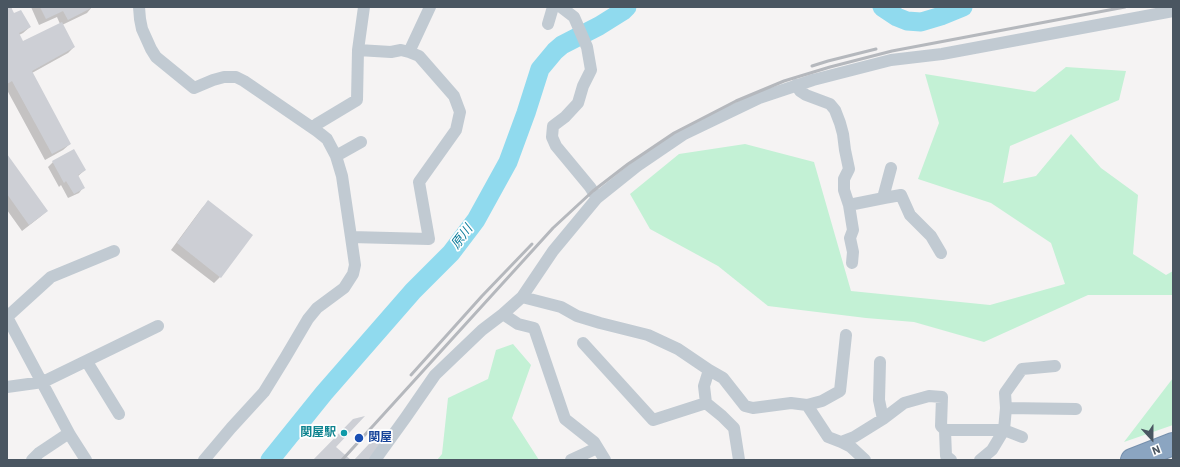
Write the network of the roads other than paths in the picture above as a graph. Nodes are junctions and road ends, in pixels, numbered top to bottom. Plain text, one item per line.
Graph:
1 (140, 7) edge
2 (430, 7) edge
3 (553, 7) edge
4 (561, 7) edge
5 (367, 8) edge
6 (1173, 11) edge
7 (548, 24) dead end
8 (358, 50) junction
9 (409, 52) junction
10 (796, 85) junction
11 (317, 131) junction
12 (361, 142) dead end
13 (336, 156) junction
14 (891, 168) dead end
15 (597, 198) junction
16 (884, 198) junction
17 (849, 204) junction
18 (351, 238) junction
19 (114, 251) dead end
20 (941, 253) dead end
21 (852, 264) dead end
22 (522, 297) junction
23 (503, 314) junction
24 (7, 317) edge
25 (158, 326) dead end
26 (846, 335) dead end
27 (583, 343) dead end
28 (87, 362) junction
29 (880, 362) dead end
30 (1055, 366) dead end
31 (708, 370) junction
32 (43, 382) junction
33 (7, 387) edge
34 (706, 403) junction
35 (807, 405) junction
36 (1006, 408) junction
37 (1076, 409) dead end
38 (119, 414) dead end
39 (883, 419) junction
40 (945, 430) junction
41 (1004, 430) junction
42 (69, 433) junction
43 (1022, 437) dead end
44 (841, 442) junction
45 (1173, 444) edge
46 (597, 448) junction
47 (32, 460) edge
48 (86, 460) edge
49 (204, 460) edge
50 (375, 460) edge
51 (571, 460) edge
52 (605, 460) edge
53 (737, 460) edge
54 (865, 460) edge
55 (951, 460) edge
56 (980, 460) edge
57 (1132, 460) edge

1 - 11 street
2 - 9 street
3 - 7 street
4 - 15 street
5 - 8 street
6 - 10 street
8 - 9 street
8 - 11 street
9 - 18 street
10 - 15 street
10 - 17 street
11 - 13 street
12 - 13 street
13 - 18 street
14 - 16 street
15 - 22 street
16 - 17 street
16 - 20 street
17 - 21 street
18 - 49 street
19 - 24 street
22 - 23 street
22 - 31 street
23 - 46 street
23 - 50 street
24 - 32 street
25 - 28 street
26 - 35 street
27 - 34 street
28 - 32 street
28 - 38 street
29 - 39 street
30 - 36 street
31 - 34 street
31 - 35 street
32 - 33 street
32 - 42 street
34 - 53 street
35 - 44 street
36 - 37 street
36 - 41 street
39 - 40 street
39 - 44 street
40 - 41 street
40 - 55 street
41 - 43 street
41 - 56 street
42 - 47 street
42 - 48 street
44 - 54 street
45 - 57 highway
46 - 51 street
46 - 52 street

